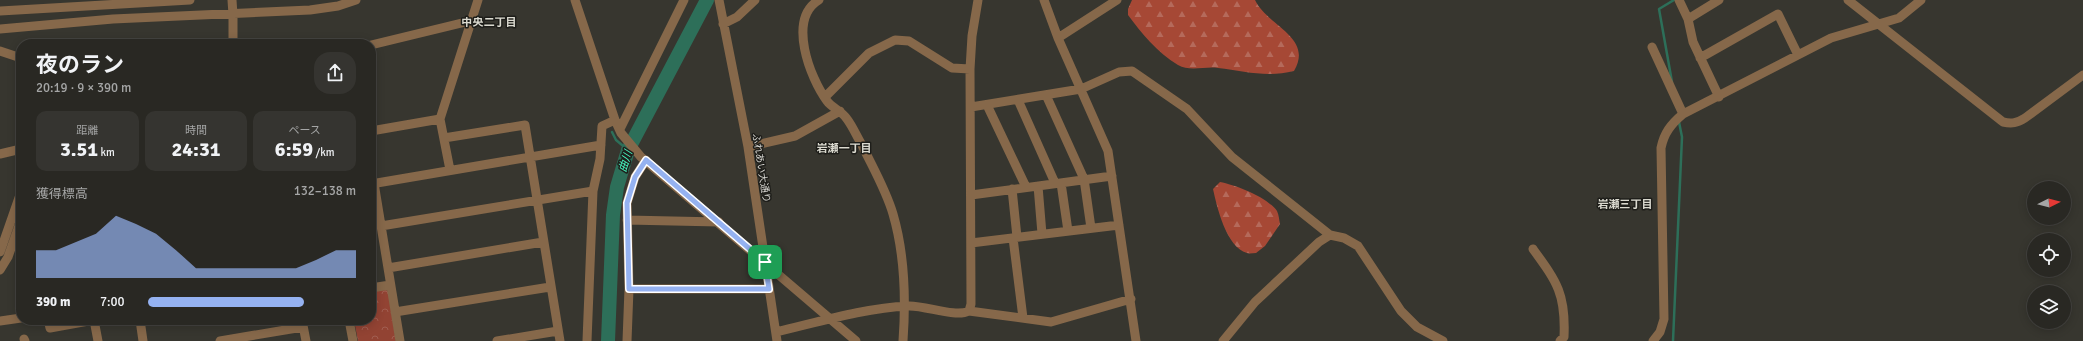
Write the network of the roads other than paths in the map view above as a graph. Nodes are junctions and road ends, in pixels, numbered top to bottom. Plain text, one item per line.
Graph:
1 (190, 0) edge
2 (232, 0) edge
3 (356, 0) edge
4 (478, 0) edge
5 (575, 0) edge
6 (684, 0) edge
7 (719, 0) edge
8 (755, 0) edge
9 (819, 0) edge
10 (978, 0) edge
11 (1044, 0) edge
12 (1117, 0) edge
13 (1679, 0) edge
14 (1719, 0) edge
15 (1848, 0) edge
16 (1921, 0) edge
17 (113, 4) junction
18 (0, 10) edge
19 (234, 15) junction
20 (113, 19) junction
21 (1688, 19) junction
22 (470, 21) junction
23 (723, 24) junction
24 (1878, 25) junction
25 (0, 29) edge
26 (1058, 38) junction
27 (232, 39) edge
28 (376, 44) edge
29 (1652, 47) dead end
30 (0, 51) edge
31 (16, 56) edge
32 (1798, 56) junction
33 (1700, 58) junction
34 (970, 69) junction
35 (2083, 75) edge
36 (1081, 89) junction
37 (1046, 95) junction
38 (825, 97) junction
39 (1719, 97) junction
40 (1018, 100) junction
41 (987, 104) junction
42 (971, 107) junction
43 (840, 111) junction
44 (1683, 114) junction
45 (440, 119) junction
46 (616, 120) junction
47 (376, 130) edge
48 (620, 131) junction
49 (444, 138) junction
50 (601, 145) junction
51 (748, 147) junction
52 (16, 150) edge
53 (0, 154) edge
54 (530, 156) junction
55 (643, 158) junction
56 (450, 170) junction
57 (1112, 176) junction
58 (1084, 179) junction
59 (376, 183) edge
60 (1058, 183) junction
61 (1038, 186) junction
62 (1026, 187) junction
63 (1012, 189) junction
64 (593, 191) junction
65 (971, 195) junction
66 (536, 200) junction
67 (376, 203) edge
68 (16, 206) edge
69 (627, 220) junction
70 (719, 222) junction
71 (1118, 225) junction
72 (381, 226) junction
73 (1091, 228) junction
74 (1068, 231) junction
75 (1042, 234) junction
76 (1330, 235) junction
77 (1015, 238) junction
78 (16, 240) edge
79 (543, 242) junction
80 (971, 243) junction
81 (1533, 249) dead end
82 (0, 252) edge
83 (765, 262) junction
84 (388, 268) junction
85 (0, 270) edge
86 (390, 285) junction
87 (376, 287) edge
88 (550, 287) junction
89 (629, 289) junction
90 (769, 289) junction
91 (1131, 299) junction
92 (906, 306) junction
93 (969, 311) junction
94 (395, 312) junction
95 (1023, 318) junction
96 (16, 319) edge
97 (832, 320) junction
98 (0, 321) edge
99 (49, 325) edge
100 (66, 325) edge
101 (95, 325) edge
102 (141, 325) edge
103 (298, 325) edge
104 (303, 325) edge
105 (350, 325) edge
106 (558, 331) junction
107 (776, 337) edge
108 (98, 341) edge
109 (143, 341) edge
110 (220, 341) edge
111 (306, 341) edge
112 (352, 341) edge
113 (400, 341) edge
114 (497, 341) edge
115 (560, 341) edge
116 (587, 341) edge
117 (627, 341) edge
118 (856, 341) edge
119 (903, 341) edge
120 (1136, 341) edge
121 (1223, 341) edge
122 (1443, 341) edge
123 (1560, 341) edge
124 (1653, 341) edge

1 - 17 street
2 - 19 street
3 - 19 street
4 - 22 street
5 - 46 street
6 - 48 street
7 - 23 street, ふれあい大通り
8 - 23 street
9 - 38 street
10 - 34 street
11 - 26 street
12 - 26 street
13 - 21 street
14 - 21 street
15 - 24 street
16 - 24 street
17 - 18 street
17 - 20 street
19 - 20 street
19 - 27 street
20 - 25 street
21 - 33 street
22 - 28 street
22 - 45 street
23 - 51 street, ふれあい大通り
24 - 32 street
24 - 35 street
26 - 36 street
29 - 44 street
30 - 31 street
32 - 33 street
32 - 39 street
33 - 39 street
34 - 38 street
34 - 42 street
36 - 37 street
36 - 57 street
36 - 76 street
37 - 40 street
37 - 58 street
38 - 43 street
39 - 44 street
40 - 41 street
40 - 60 street
41 - 42 street
41 - 62 street
42 - 65 street
43 - 51 street
43 - 92 street
44 - 124 street
45 - 47 street
45 - 49 street
46 - 48 street
46 - 50 street
48 - 55 street
49 - 54 street
49 - 56 street
50 - 54 street
50 - 64 street
51 - 83 street, ふれあい大通り
52 - 53 street
54 - 56 street
54 - 66 street
55 - 69 street
55 - 70 street
56 - 59 street
57 - 58 street
57 - 71 street
58 - 60 street
58 - 73 street
60 - 61 street
60 - 74 street
61 - 62 street
61 - 75 street
62 - 63 street
63 - 65 street
63 - 77 street
64 - 66 street
64 - 116 street
65 - 80 street
66 - 72 street
66 - 79 street
67 - 72 street
68 - 82 street
69 - 70 street
69 - 89 street
70 - 83 street
71 - 73 street
71 - 91 street
72 - 84 street
73 - 74 street
74 - 75 street
75 - 77 street
76 - 121 street
76 - 122 street
77 - 80 street
77 - 95 street
78 - 85 street
79 - 84 street
79 - 88 street
80 - 93 street
81 - 123 street
83 - 90 street, ふれあい大通り
83 - 97 street
84 - 86 street
86 - 87 street
86 - 94 street
88 - 94 street
88 - 106 street
89 - 90 street
89 - 117 street
90 - 107 street, ふれあい大通り
91 - 95 street
91 - 120 street
92 - 93 street
92 - 97 street
92 - 119 street
93 - 95 street
94 - 113 street
96 - 98 street
97 - 107 street
97 - 118 street
99 - 100 street
101 - 108 street
102 - 109 street
103 - 110 street
104 - 111 street
105 - 112 street
106 - 114 street
106 - 115 street

